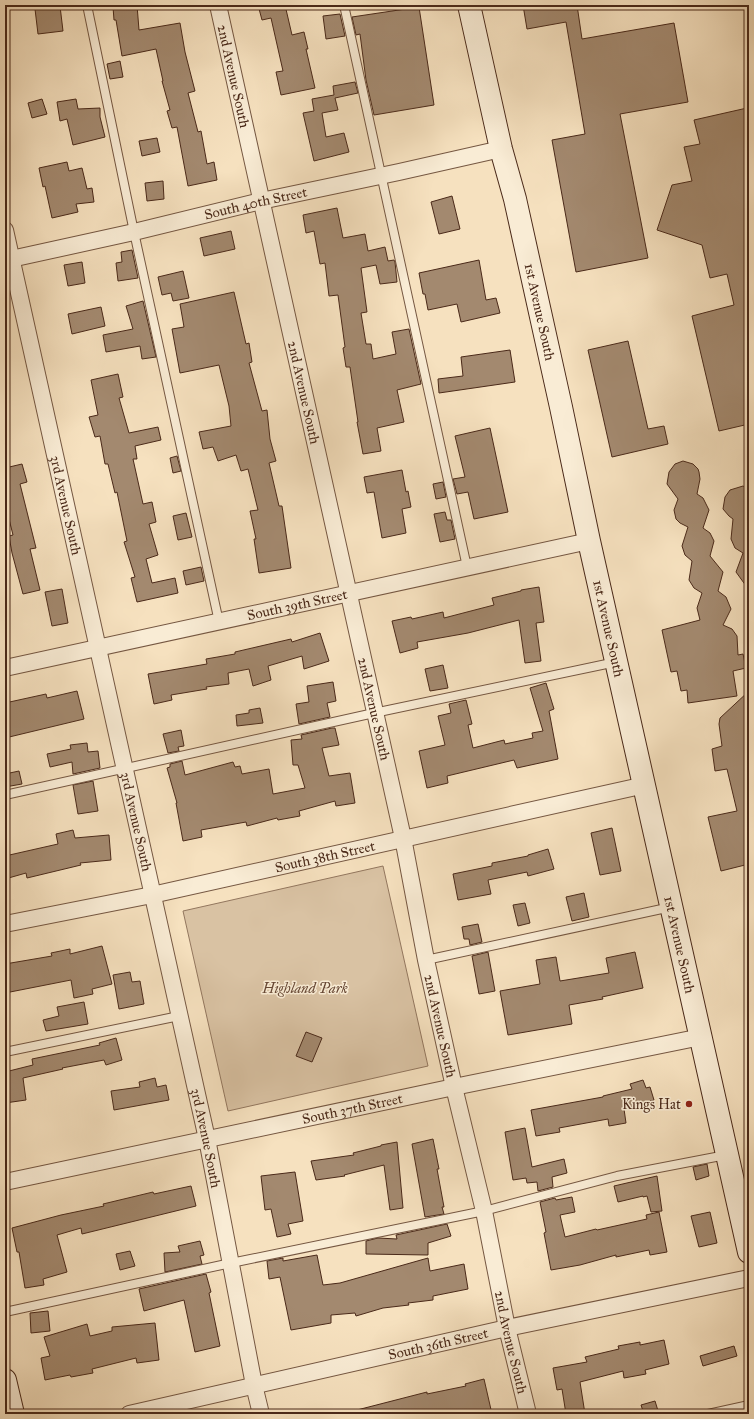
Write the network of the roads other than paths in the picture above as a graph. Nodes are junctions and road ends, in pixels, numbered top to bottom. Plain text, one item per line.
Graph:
1 (87, 5) edge
2 (218, 5) edge
3 (344, 5) edge
4 (469, 5) edge
5 (501, 149) junction
6 (382, 176) junction
7 (261, 201) junction
8 (5, 230) edge
9 (134, 232) junction
10 (11, 259) junction
11 (589, 540) junction
12 (467, 567) junction
13 (349, 594) junction
14 (219, 622) junction
15 (97, 648) junction
16 (617, 662) junction
17 (5, 668) edge
18 (374, 713) junction
19 (124, 769) junction
20 (645, 784) junction
21 (5, 795) edge
22 (403, 838) junction
23 (152, 895) junction
24 (672, 907) junction
25 (5, 924) edge
26 (426, 960) junction
27 (179, 1016) junction
28 (701, 1037) junction
29 (5, 1052) edge
30 (454, 1087) junction
31 (207, 1139) junction
32 (727, 1154) junction
33 (5, 1182) edge
34 (484, 1210) junction
35 (749, 1252) edge
36 (231, 1263) junction
37 (749, 1278) edge
38 (5, 1312) edge
39 (507, 1328) junction
40 (5, 1380) edge
41 (254, 1385) junction
42 (749, 1405) edge
43 (13, 1414) edge
44 (129, 1414) edge
45 (261, 1414) edge
46 (528, 1414) edge
47 (708, 1414) edge

1 - 9 lane
2 - 7 street, 2nd Avenue South
3 - 6 lane
4 - 5 street, 1st Avenue South
5 - 6 street, South 40th Street
5 - 11 street, 1st Avenue South
6 - 7 street, South 40th Street
6 - 12 lane
7 - 9 street, South 40th Street
7 - 13 street, 2nd Avenue South
8 - 10 street, 3rd Avenue South
9 - 10 street, South 40th Street
9 - 14 lane
10 - 15 street, 3rd Avenue South
11 - 12 street, South 39th Street
11 - 16 street, 1st Avenue South
12 - 13 street, South 39th Street
13 - 14 street, South 39th Street
13 - 18 street, 2nd Avenue South
14 - 15 street, South 39th Street
15 - 17 street, South 39th Street
15 - 19 street, 3rd Avenue South
16 - 18 lane
16 - 20 street, 1st Avenue South
18 - 19 lane
18 - 22 street, 2nd Avenue South
19 - 21 lane
19 - 23 street, 3rd Avenue South
20 - 22 street, South 38th Street
20 - 24 street, 1st Avenue South
22 - 23 street, South 38th Street
22 - 26 street, 2nd Avenue South
23 - 25 street, South 38th Street
23 - 27 street, 3rd Avenue South
24 - 26 lane
24 - 28 street, 1st Avenue South
26 - 30 street, 2nd Avenue South
27 - 29 lane
27 - 31 street, 3rd Avenue South
28 - 30 street, South 37th Street
28 - 32 street, 1st Avenue South
30 - 31 street, South 37th Street
30 - 34 street, 2nd Avenue South
31 - 33 street, South 37th Street
31 - 36 street, 3rd Avenue South
32 - 34 lane
32 - 35 street, 1st Avenue South
34 - 36 lane
34 - 39 street, 2nd Avenue South
36 - 38 lane
36 - 41 street, 3rd Avenue South
37 - 39 street, South 36th Street
39 - 41 street, South 36th Street
39 - 46 street, 2nd Avenue South
40 - 43 street
41 - 44 street, South 36th Street
41 - 45 street, 3rd Avenue South
42 - 47 lane

